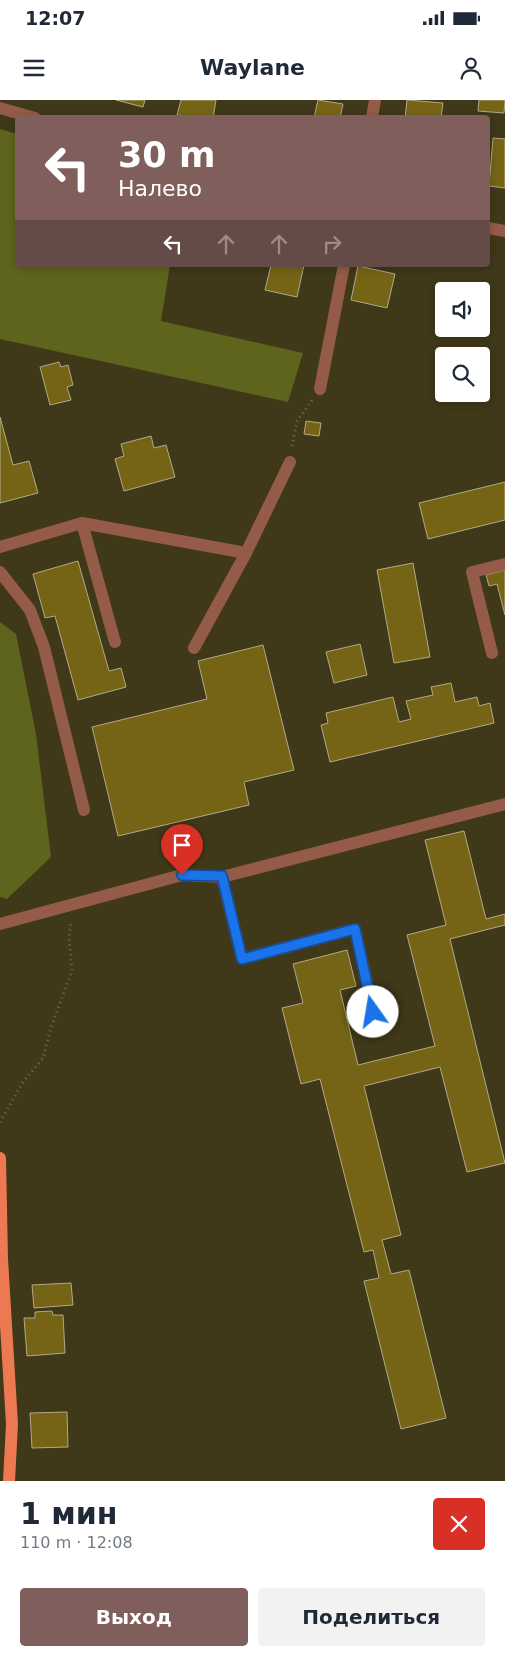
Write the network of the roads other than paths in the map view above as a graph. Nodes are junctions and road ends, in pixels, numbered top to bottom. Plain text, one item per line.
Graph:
1 (375, 100) edge
2 (0, 108) edge
3 (24, 115) edge
4 (372, 115) edge
5 (490, 228) edge
6 (505, 231) edge
7 (344, 267) edge
8 (320, 389) road end
9 (290, 462) road end
10 (82, 523) junction
11 (0, 546) edge
12 (246, 553) junction
13 (505, 564) edge
14 (0, 572) edge
15 (115, 642) dead end
16 (194, 648) dead end
17 (492, 653) dead end
18 (505, 804) edge
19 (84, 810) dead end
20 (222, 876) junction
21 (0, 924) edge
22 (373, 1012) dead end
23 (0, 1158) edge
24 (1, 1259) edge
25 (9, 1481) edge

1 - 4 street
2 - 3 street
5 - 6 street
7 - 8 street
9 - 12 street
10 - 11 street
10 - 12 street
10 - 15 street
12 - 16 street
13 - 17 street
14 - 19 street
18 - 20 street
20 - 21 street
20 - 22 street
23 - 24 main road
24 - 25 main road

